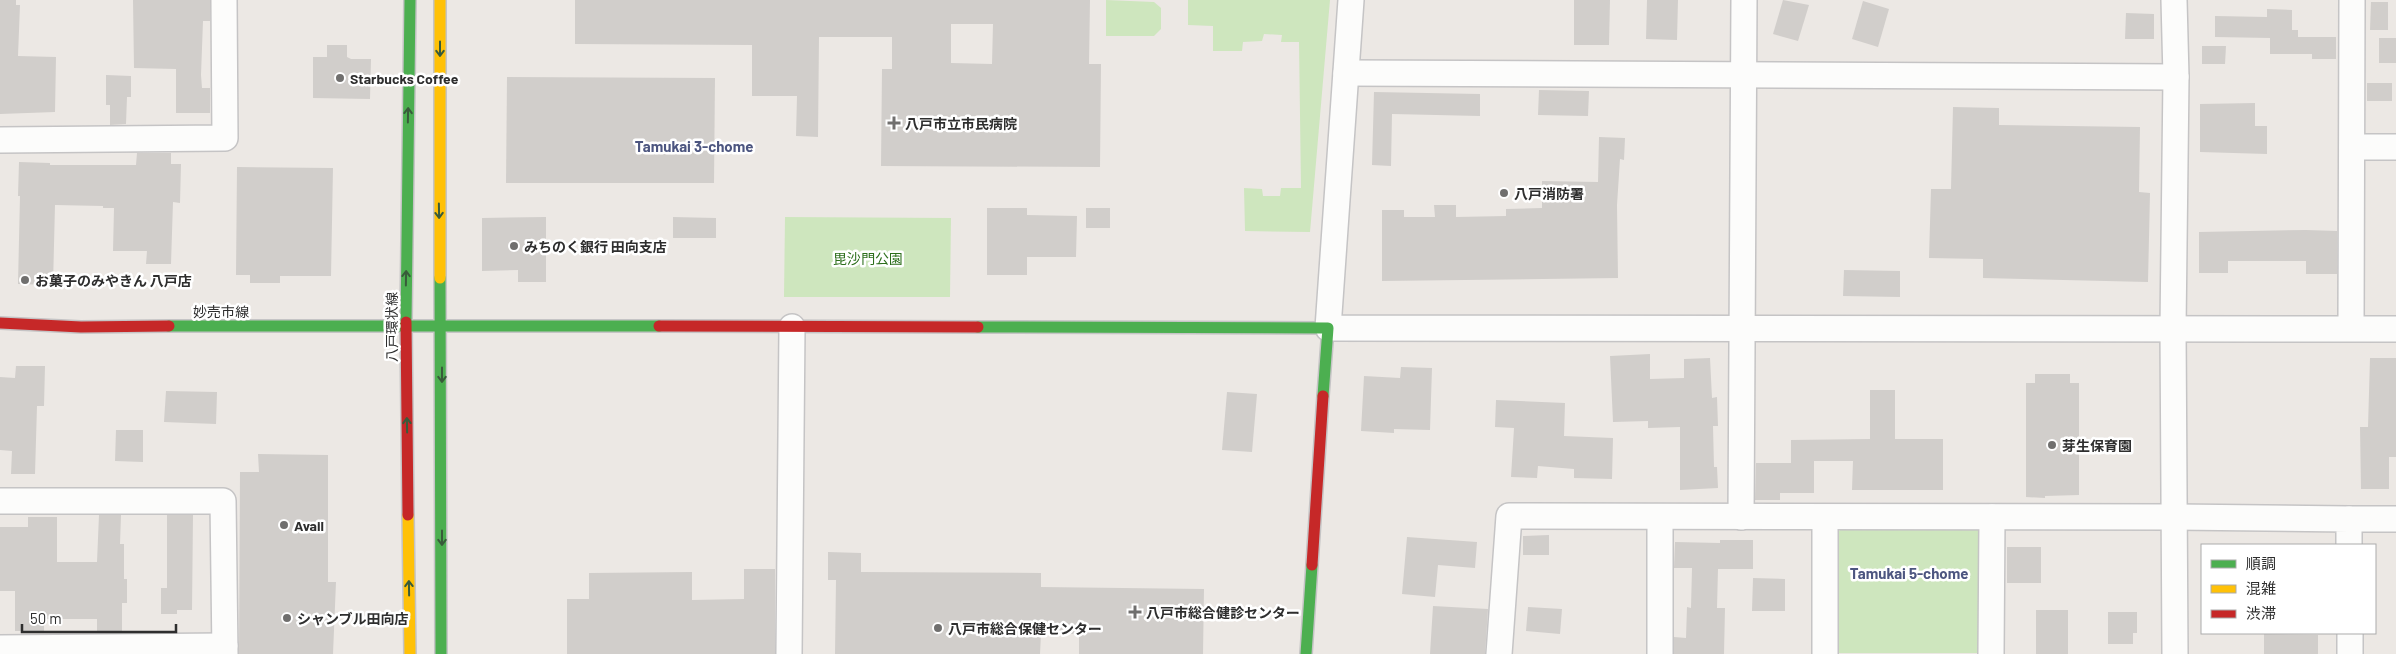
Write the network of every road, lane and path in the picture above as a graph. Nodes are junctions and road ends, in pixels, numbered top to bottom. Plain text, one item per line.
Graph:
1 (224, 0) edge
2 (410, 0) edge
3 (440, 0) edge
4 (1351, 0) edge
5 (1744, 0) edge
6 (2174, 0) edge
7 (2352, 0) edge
8 (1346, 73) junction
9 (1744, 74) junction
10 (2176, 77) junction
11 (0, 140) edge
12 (2352, 146) junction
13 (2396, 147) edge
14 (0, 323) edge
15 (442, 326) junction
16 (406, 327) junction
17 (792, 327) junction
18 (1328, 328) junction
19 (1744, 328) junction
20 (2172, 328) junction
21 (2351, 328) junction
22 (2396, 329) edge
23 (0, 501) edge
24 (1660, 517) junction
25 (1741, 517) junction
26 (1992, 517) junction
27 (2175, 517) junction
28 (1825, 518) junction
29 (2396, 518) edge
30 (2349, 519) junction
31 (2349, 544) edge
32 (2350, 634) edge
33 (0, 648) edge
34 (225, 650) edge
35 (57, 651) edge
36 (410, 654) edge
37 (441, 654) edge
38 (789, 654) edge
39 (1306, 654) edge
40 (1499, 654) edge
41 (1660, 654) edge
42 (1825, 654) edge
43 (1991, 654) edge
44 (2175, 654) edge
45 (2350, 654) edge

1 - 11 street
16 -> 2 main road, 八戸環状線
3 -> 15 main road
4 - 8 street
5 - 9 street
6 - 10 street
7 - 12 street
8 - 9 street
8 - 18 street
9 - 10 street
9 - 19 street
10 - 20 street
12 - 13 street
12 - 21 street
14 - 16 main road, 妙売市線
15 - 16 main road, 妙売市線
15 - 17 main road, 妙売市線
15 -> 37 main road
36 -> 16 main road, 八戸環状線
17 - 18 main road, 妙売市線
17 - 38 street
18 - 19 street
18 - 39 main road
19 - 20 street
19 - 25 street
20 - 21 street
20 - 27 street
21 - 22 street
23 - 34 street
24 - 25 street
24 - 40 street
24 - 41 street
25 - 28 street
26 - 27 street
26 - 28 street
26 - 43 street
27 - 30 street
27 - 44 street
28 - 42 street
29 - 30 street
30 - 31 street
32 - 45 street
33 - 35 street
34 - 35 street

